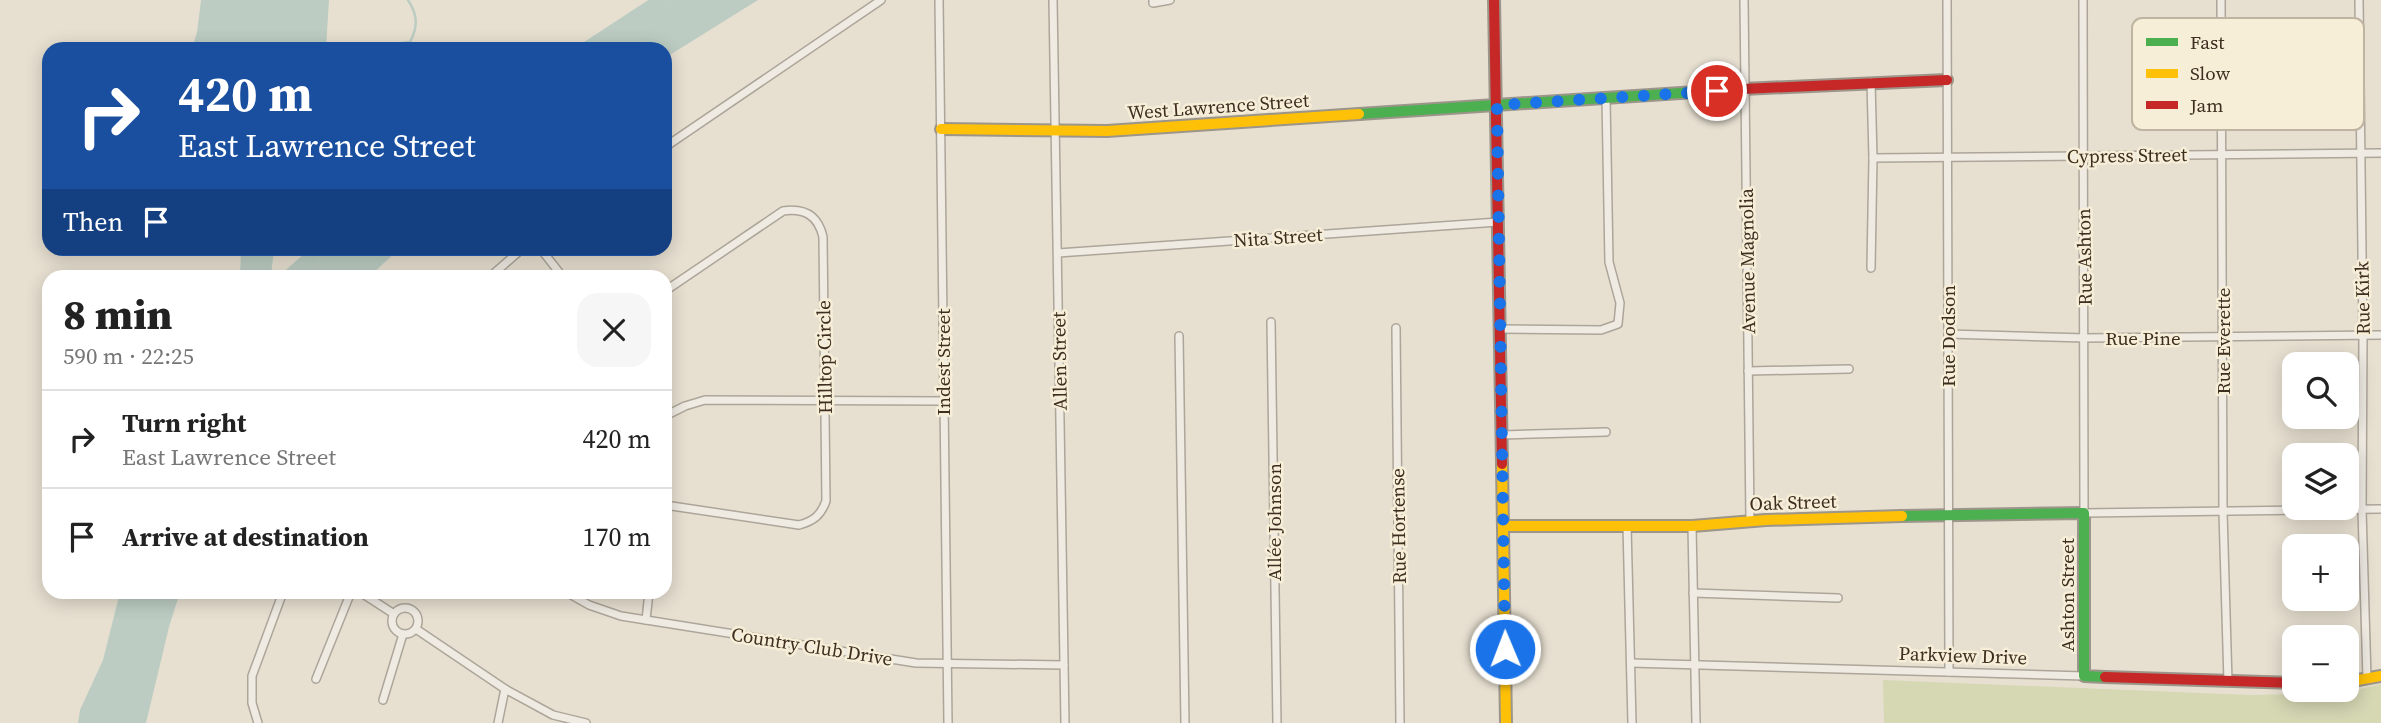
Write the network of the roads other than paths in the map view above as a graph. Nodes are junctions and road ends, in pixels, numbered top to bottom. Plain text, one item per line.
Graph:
1 (881, 0) edge
2 (939, 0) edge
3 (1053, 0) edge
4 (1153, 0) edge
5 (1170, 0) edge
6 (1494, 0) edge
7 (1744, 0) edge
8 (1947, 0) edge
9 (2083, 0) edge
10 (2221, 0) edge
11 (2359, 0) edge
12 (2221, 18) edge
13 (2359, 18) edge
14 (1947, 80) junction
15 (1871, 82) junction
16 (1744, 89) junction
17 (1606, 99) junction
18 (1497, 105) junction
19 (941, 130) junction
20 (2223, 130) edge
21 (2361, 130) edge
22 (1055, 131) junction
23 (672, 142) edge
24 (2361, 153) junction
25 (2381, 153) edge
26 (2223, 154) junction
27 (2082, 155) junction
28 (1949, 157) junction
29 (1873, 158) junction
30 (1498, 222) junction
31 (1058, 253) junction
32 (514, 256) edge
33 (546, 256) edge
34 (1871, 268) dead end
35 (498, 270) edge
36 (557, 270) edge
37 (672, 285) edge
38 (1271, 322) dead end
39 (1396, 328) dead end
40 (1500, 329) junction
41 (1948, 334) junction
42 (2363, 335) junction
43 (2381, 335) edge
44 (1179, 336) dead end
45 (2223, 337) junction
46 (2084, 338) junction
47 (1849, 369) dead end
48 (1748, 371) junction
49 (824, 399) junction
50 (943, 401) junction
51 (672, 412) edge
52 (1605, 432) dead end
53 (1502, 435) junction
54 (672, 506) edge
55 (2381, 509) edge
56 (2362, 510) junction
57 (2223, 512) junction
58 (2084, 513) junction
59 (1950, 514) junction
60 (1750, 521) junction
61 (1503, 526) junction
62 (1627, 526) junction
63 (1692, 526) junction
64 (1693, 593) junction
65 (1838, 598) dead end
66 (280, 599) edge
67 (348, 599) edge
68 (369, 599) edge
69 (581, 599) edge
70 (648, 599) edge
71 (394, 614) junction
72 (646, 620) junction
73 (416, 629) junction
74 (402, 634) junction
75 (1631, 663) junction
76 (948, 664) junction
77 (1693, 664) junction
78 (1064, 665) junction
79 (1949, 672) junction
80 (2084, 676) junction
81 (2381, 676) edge
82 (316, 679) dead end
83 (2367, 679) junction
84 (2359, 680) edge
85 (2228, 682) junction
86 (2282, 683) edge
87 (505, 689) junction
88 (383, 699) dead end
89 (258, 723) edge
90 (498, 723) edge
91 (586, 723) edge
92 (948, 723) edge
93 (1065, 723) edge
94 (1185, 723) edge
95 (1277, 723) edge
96 (1399, 723) edge
97 (1506, 723) edge
98 (1632, 723) edge
99 (1696, 723) edge

1 - 23 street
2 - 19 street, Indest Street
3 - 22 street, Allen Street
4 - 5 street
6 - 18 main road
7 - 16 street, Avenue Magnolia
8 - 14 street, Rue Dodson
9 - 27 street, Rue Ashton
10 - 12 street, Rue Everette
11 - 13 street, Rue Kirk
14 - 15 main road, West Lawrence Street
14 - 28 street, Rue Dodson
15 - 16 main road, West Lawrence Street
15 - 29 street
16 - 17 main road, West Lawrence Street
16 - 48 street, Avenue Magnolia
17 - 18 main road, West Lawrence Street
17 - 40 street
18 - 22 main road, West Lawrence Street
18 - 30 main road
19 - 22 main road, West Lawrence Street
19 - 50 street, Indest Street
20 - 26 street, Rue Everette
21 - 24 street, Rue Kirk
22 - 31 street, Allen Street
24 - 25 street, Cypress Street
24 - 26 street, Cypress Street
24 - 42 street, Rue Kirk
26 - 27 street, Cypress Street
26 - 45 street, Rue Everette
27 - 28 street, Cypress Street
27 - 46 street, Rue Ashton
28 - 29 street, Cypress Street
28 - 41 street, Rue Dodson
29 - 34 street
30 - 31 street, Nita Street
30 - 40 main road
31 - 78 street, Allen Street
32 - 35 street
33 - 36 street
37 - 49 street, Hilltop Circle
38 - 95 street, Allée Johnson
39 - 96 street, Rue Hortense
40 - 53 main road
41 - 46 street, Rue Pine
41 - 59 street, Rue Dodson
42 - 43 street, Rue Pine
42 - 45 street, Rue Pine
42 - 56 street, Rue Kirk
44 - 94 street
45 - 46 street, Rue Pine
45 - 57 street, Rue Everette
46 - 58 street, Rue Ashton
47 - 48 street
48 - 60 street, Avenue Magnolia
49 - 50 street
49 - 51 street
49 - 54 street, Hilltop Circle
50 - 76 street, Indest Street
52 - 53 street
53 - 61 main road
55 - 56 street
56 - 57 street
56 - 83 street, Rue Kirk
57 - 58 street
57 - 85 street, Rue Everette
58 - 59 main road, Oak Street
58 - 80 main road, Ashton Street
59 - 60 main road, Oak Street
59 - 79 street, Rue Dodson
60 - 63 main road, Oak Street
61 - 62 main road, Oak Street
61 - 97 main road
62 - 63 main road, Oak Street
62 - 75 street
63 - 64 street
64 - 65 street
64 - 77 street
66 - 89 street
67 - 82 street
68 - 71 street
69 - 72 street, Country Club Drive
70 - 72 street
71 - 73 street
71 - 74 street
72 - 76 street, Country Club Drive
73 - 74 street
73 - 87 street
74 - 88 street
75 - 77 street, Parkview Drive
75 - 98 street
76 - 78 street, Country Club Drive
76 - 92 street, Indest Street
77 - 79 street, Parkview Drive
77 - 99 street
78 - 93 street, Allen Street
79 - 80 street, Parkview Drive
80 - 85 main road, Parkview Drive
81 - 83 main road
83 - 84 main road
85 - 86 main road, Parkview Drive
87 - 90 street
87 - 91 street

